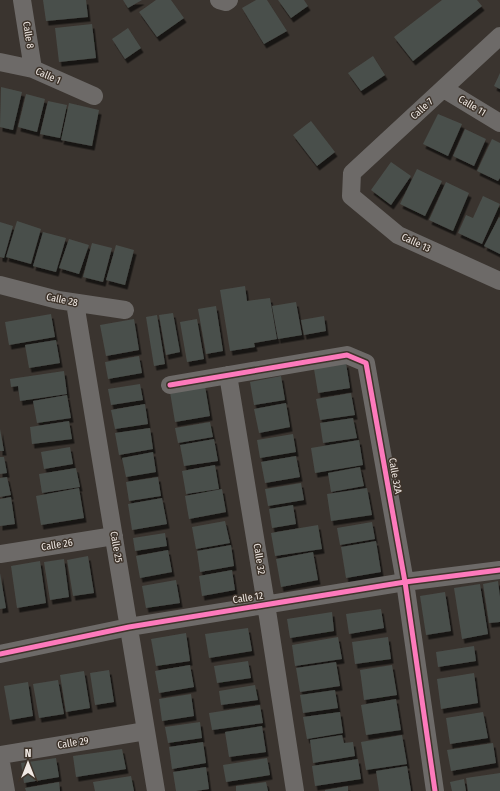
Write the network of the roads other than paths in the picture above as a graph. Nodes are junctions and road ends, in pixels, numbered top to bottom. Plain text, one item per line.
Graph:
1 (22, 0) edge
2 (219, 0) edge
3 (229, 0) edge
4 (500, 36) edge
5 (0, 62) edge
6 (33, 69) junction
7 (444, 89) junction
8 (94, 96) dead end
9 (500, 123) edge
10 (351, 184) joint
11 (500, 281) edge
12 (0, 285) edge
13 (75, 303) junction
14 (125, 310) dead end
15 (228, 375) junction
16 (170, 385) dead end
17 (114, 536) junction
18 (0, 554) edge
19 (500, 570) edge
20 (405, 582) junction
21 (266, 604) junction
22 (129, 627) junction
23 (0, 654) edge
24 (146, 731) junction
25 (0, 756) edge
26 (6, 791) edge
27 (156, 791) edge
28 (295, 791) edge
29 (435, 791) edge

1 - 6 street, Calle 8
2 - 3 street
4 - 7 street, Calle 7
5 - 6 street, Calle 1
6 - 8 street, Calle 1
7 - 9 street, Calle 11
7 - 10 street, Calle 7
10 - 11 street, Calle 13
12 - 13 street, Calle 28
13 - 14 street, Calle 28
13 - 17 street, Calle 25
15 - 16 street, Calle 32A
15 - 20 street, Calle 32A
15 - 21 street, Calle 32
17 - 18 street, Calle 26
17 - 22 street, Calle 25
19 - 20 street, Calle 12
20 - 21 street, Calle 12
20 - 29 street, Calle 32A
21 - 22 street, Calle 12
21 - 28 street, Calle 32
22 - 23 street, Calle 12
22 - 24 street, Calle 25
24 - 25 street, Calle 29
24 - 27 street, Calle 25
25 - 26 street

